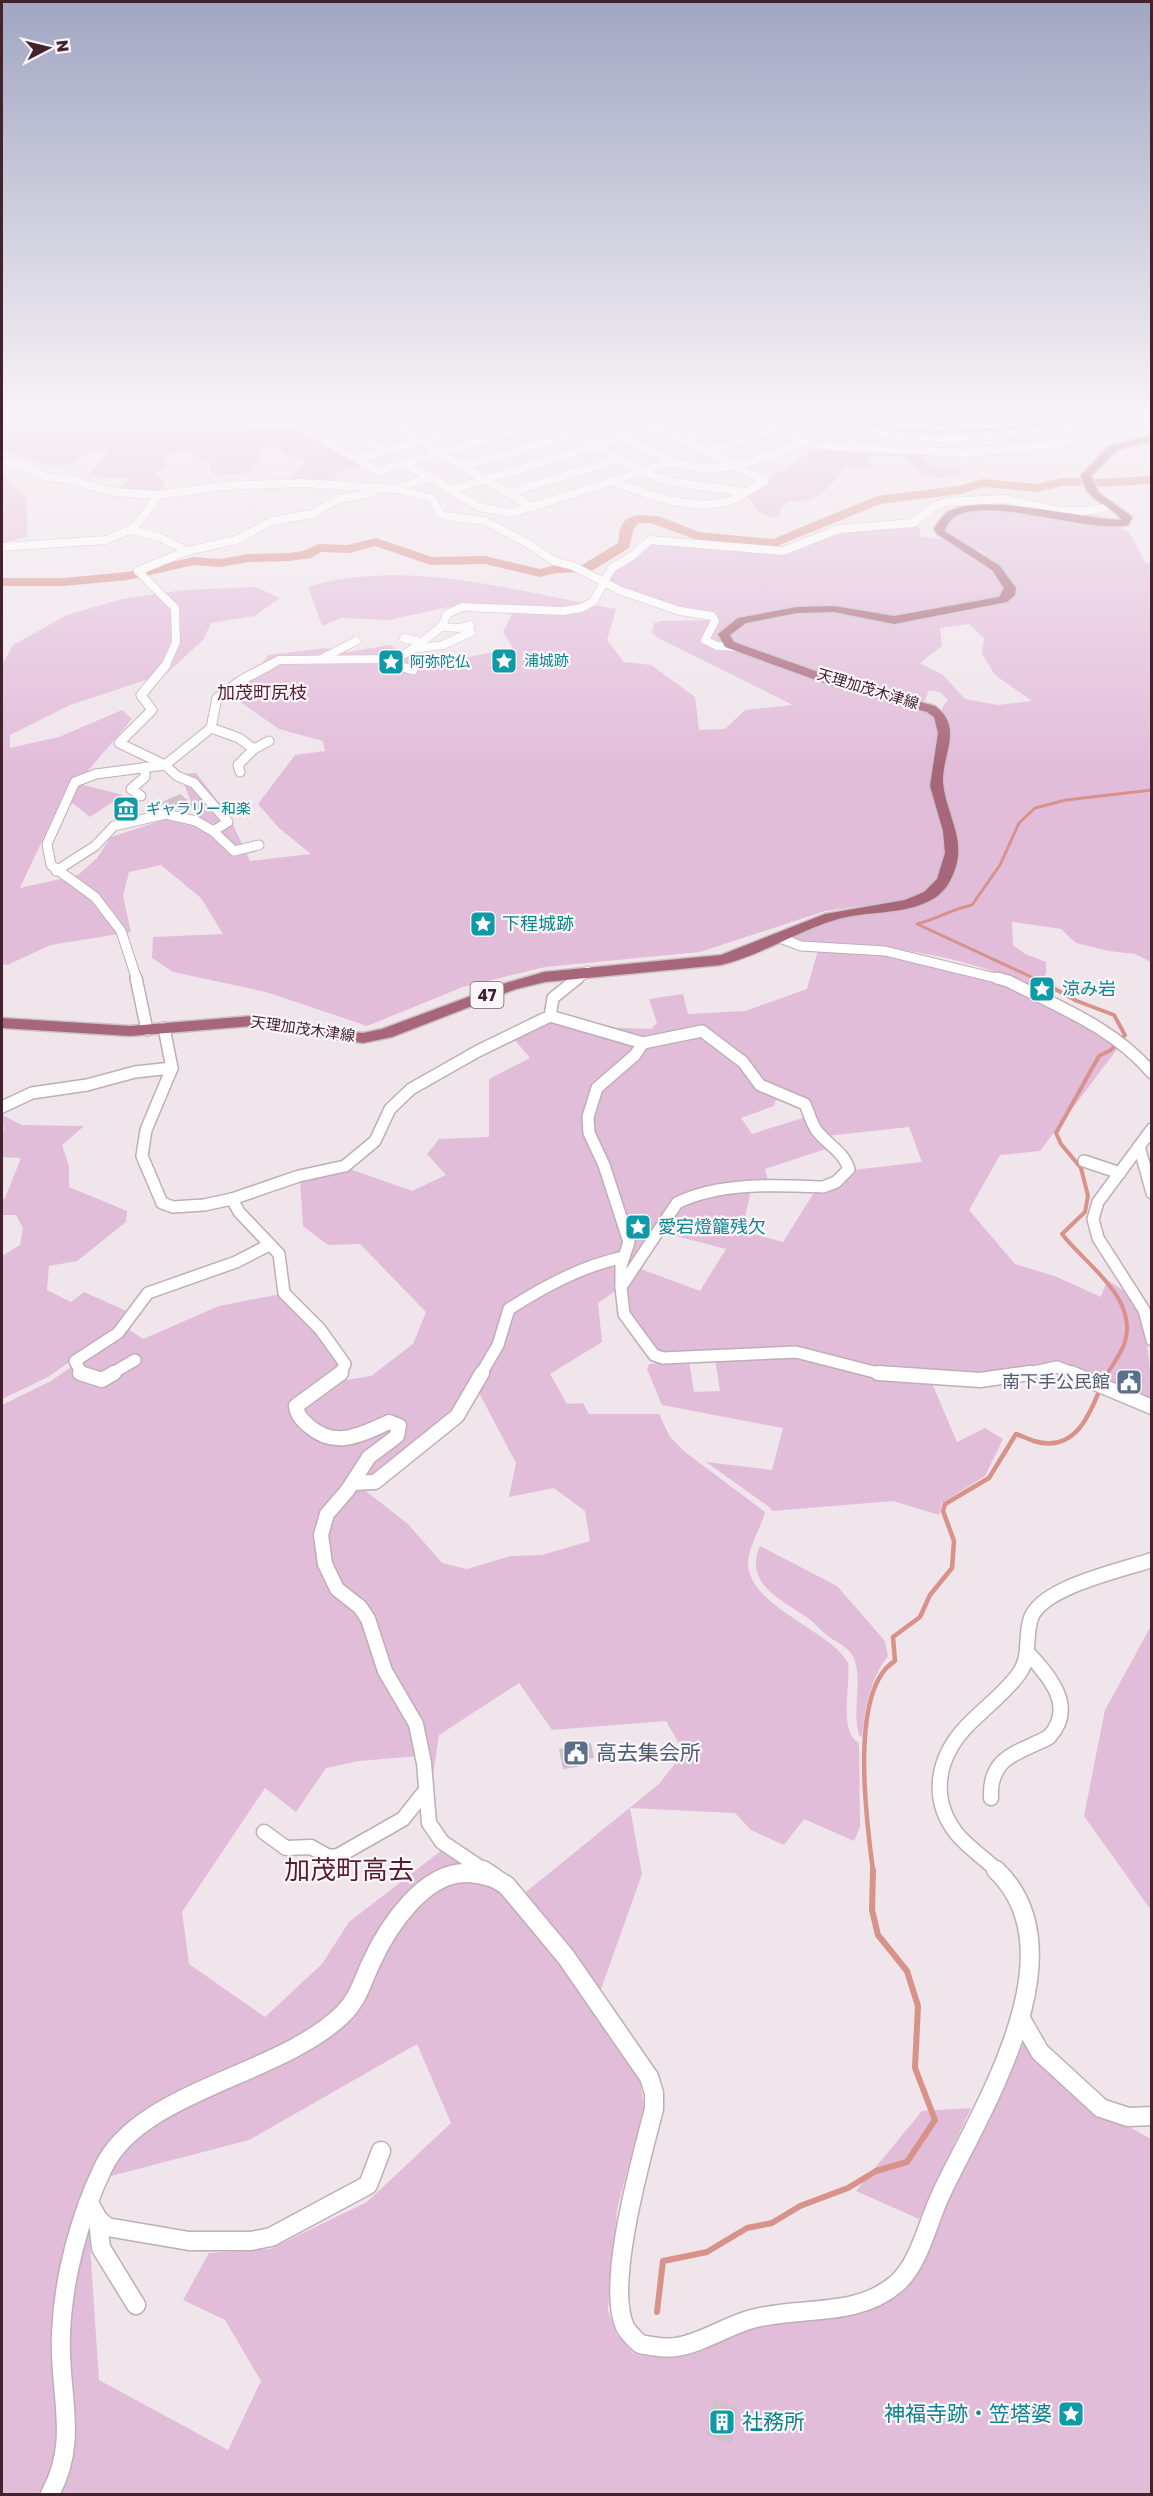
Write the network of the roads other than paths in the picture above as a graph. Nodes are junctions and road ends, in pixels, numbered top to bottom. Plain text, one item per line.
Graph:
1 (121, 533) edge
2 (145, 533) edge
3 (248, 533) edge
4 (508, 533) edge
5 (828, 533) edge
6 (942, 533) edge
7 (2, 548) edge
8 (187, 551) junction
9 (603, 580) junction
10 (440, 627) junction
11 (404, 638) dead end
12 (356, 641) dead end
13 (420, 642) junction
14 (734, 647) junction
15 (413, 649) junction
16 (376, 655) junction
17 (320, 660) junction
18 (414, 670) dead end
19 (211, 728) junction
20 (269, 741) dead end
21 (254, 749) junction
22 (165, 765) junction
23 (146, 767) junction
24 (240, 772) dead end
25 (141, 796) dead end
26 (213, 831) junction
27 (259, 845) dead end
28 (56, 871) junction
29 (780, 938) junction
30 (588, 971) junction
31 (550, 1016) junction
32 (2, 1023) edge
33 (164, 1028) junction
34 (147, 1030) junction
35 (643, 1042) junction
36 (1146, 1060) edge
37 (172, 1068) junction
38 (1152, 1073) edge
39 (2, 1107) edge
40 (1152, 1129) edge
41 (1139, 1146) junction
42 (1084, 1161) dead end
43 (1120, 1173) junction
44 (1152, 1193) edge
45 (232, 1199) junction
46 (269, 1245) junction
47 (624, 1257) junction
48 (621, 1287) junction
49 (1152, 1340) edge
50 (135, 1360) dead end
51 (1152, 1407) edge
52 (353, 1483) junction
53 (1152, 1560) edge
54 (1028, 1653) junction
55 (426, 1790) junction
56 (991, 1798) dead end
57 (264, 1832) dead end
58 (500, 1881) junction
59 (1021, 2019) junction
60 (1152, 2116) edge
61 (381, 2151) dead end
62 (93, 2211) junction
63 (136, 2305) dead end
64 (50, 2494) edge

1 - 7 street
2 - 8 street
3 - 8 street
4 - 9 street
5 - 9 street
6 - 14 main road
8 - 22 street
9 - 10 street
9 - 14 street
10 - 13 street
10 - 15 street
11 - 13 street
12 - 17 street
13 - 15 street
14 - 29 main road, 天理加茂木津線 / 47
15 - 16 street
16 - 17 street
16 - 18 street
17 - 19 street
19 - 21 street
19 - 22 street
20 - 21 street
21 - 24 street
22 - 23 street
22 - 26 street
23 - 25 street
23 - 28 street
26 - 27 street
26 - 28 street
28 - 34 street
29 - 30 main road, 天理加茂木津線 / 47
29 - 36 street
30 - 31 street
30 - 33 main road, 天理加茂木津線 / 47
31 - 35 street
31 - 45 street
32 - 34 main road, 天理加茂木津線 / 47
33 - 34 main road, 天理加茂木津線 / 47
33 - 37 street
35 - 47 street
35 - 48 street
36 - 38 street
37 - 39 street
37 - 45 street
40 - 41 street
41 - 43 street
41 - 44 street
42 - 43 street
43 - 49 street
45 - 46 street
46 - 50 street
46 - 52 street
47 - 48 street
47 - 52 street
48 - 51 street
52 - 55 street
53 - 54 street
54 - 56 street
54 - 59 street
55 - 57 street
55 - 58 street
58 - 59 street
58 - 62 street
59 - 60 street
61 - 62 street
62 - 63 street
62 - 64 street

